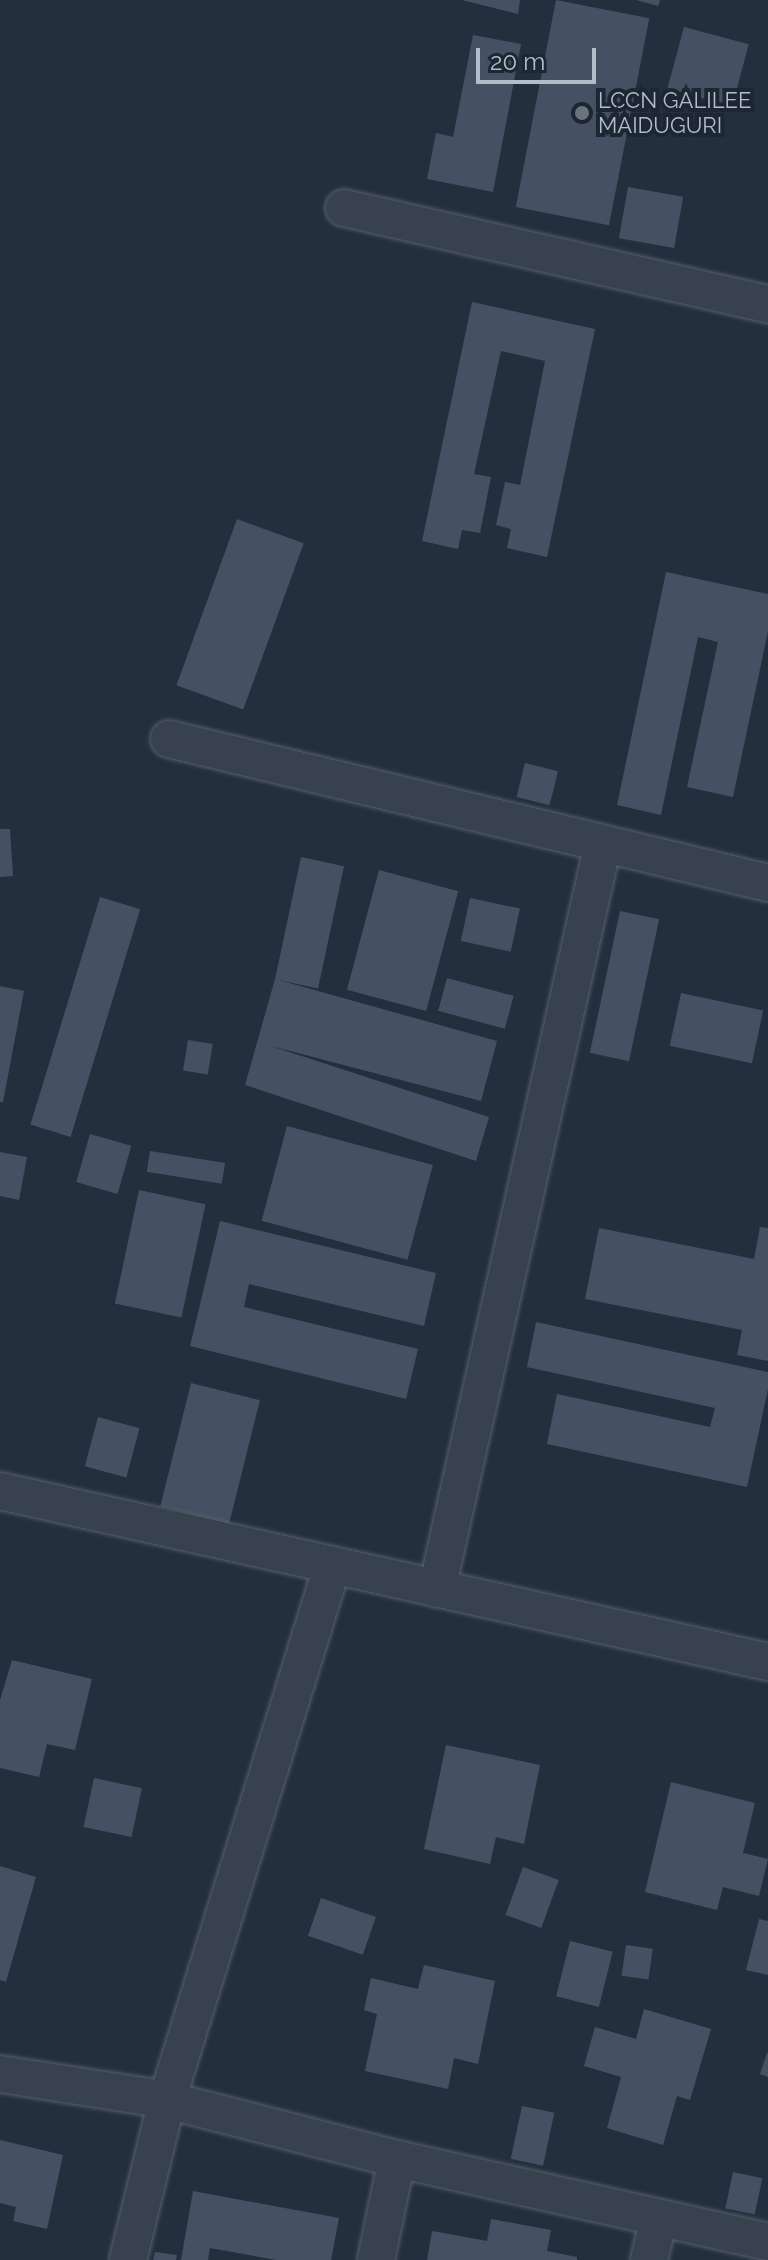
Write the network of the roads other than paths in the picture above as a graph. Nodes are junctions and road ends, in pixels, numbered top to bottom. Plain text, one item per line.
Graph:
1 (344, 208) dead end
2 (768, 304) edge
3 (169, 739) dead end
4 (603, 844) junction
5 (768, 883) edge
6 (0, 1491) edge
7 (332, 1567) junction
8 (437, 1589) junction
9 (768, 1662) edge
10 (0, 2074) edge
11 (167, 2100) junction
12 (397, 2159) junction
13 (659, 2218) junction
14 (768, 2242) edge
15 (128, 2260) edge
16 (376, 2260) edge
17 (649, 2260) edge

1 - 2 street
3 - 4 street
4 - 5 street
4 - 8 street
6 - 7 street
7 - 8 street
7 - 11 street
8 - 9 street
10 - 11 street
11 - 12 street
11 - 15 street
12 - 13 street
12 - 16 street
13 - 14 street
13 - 17 street

